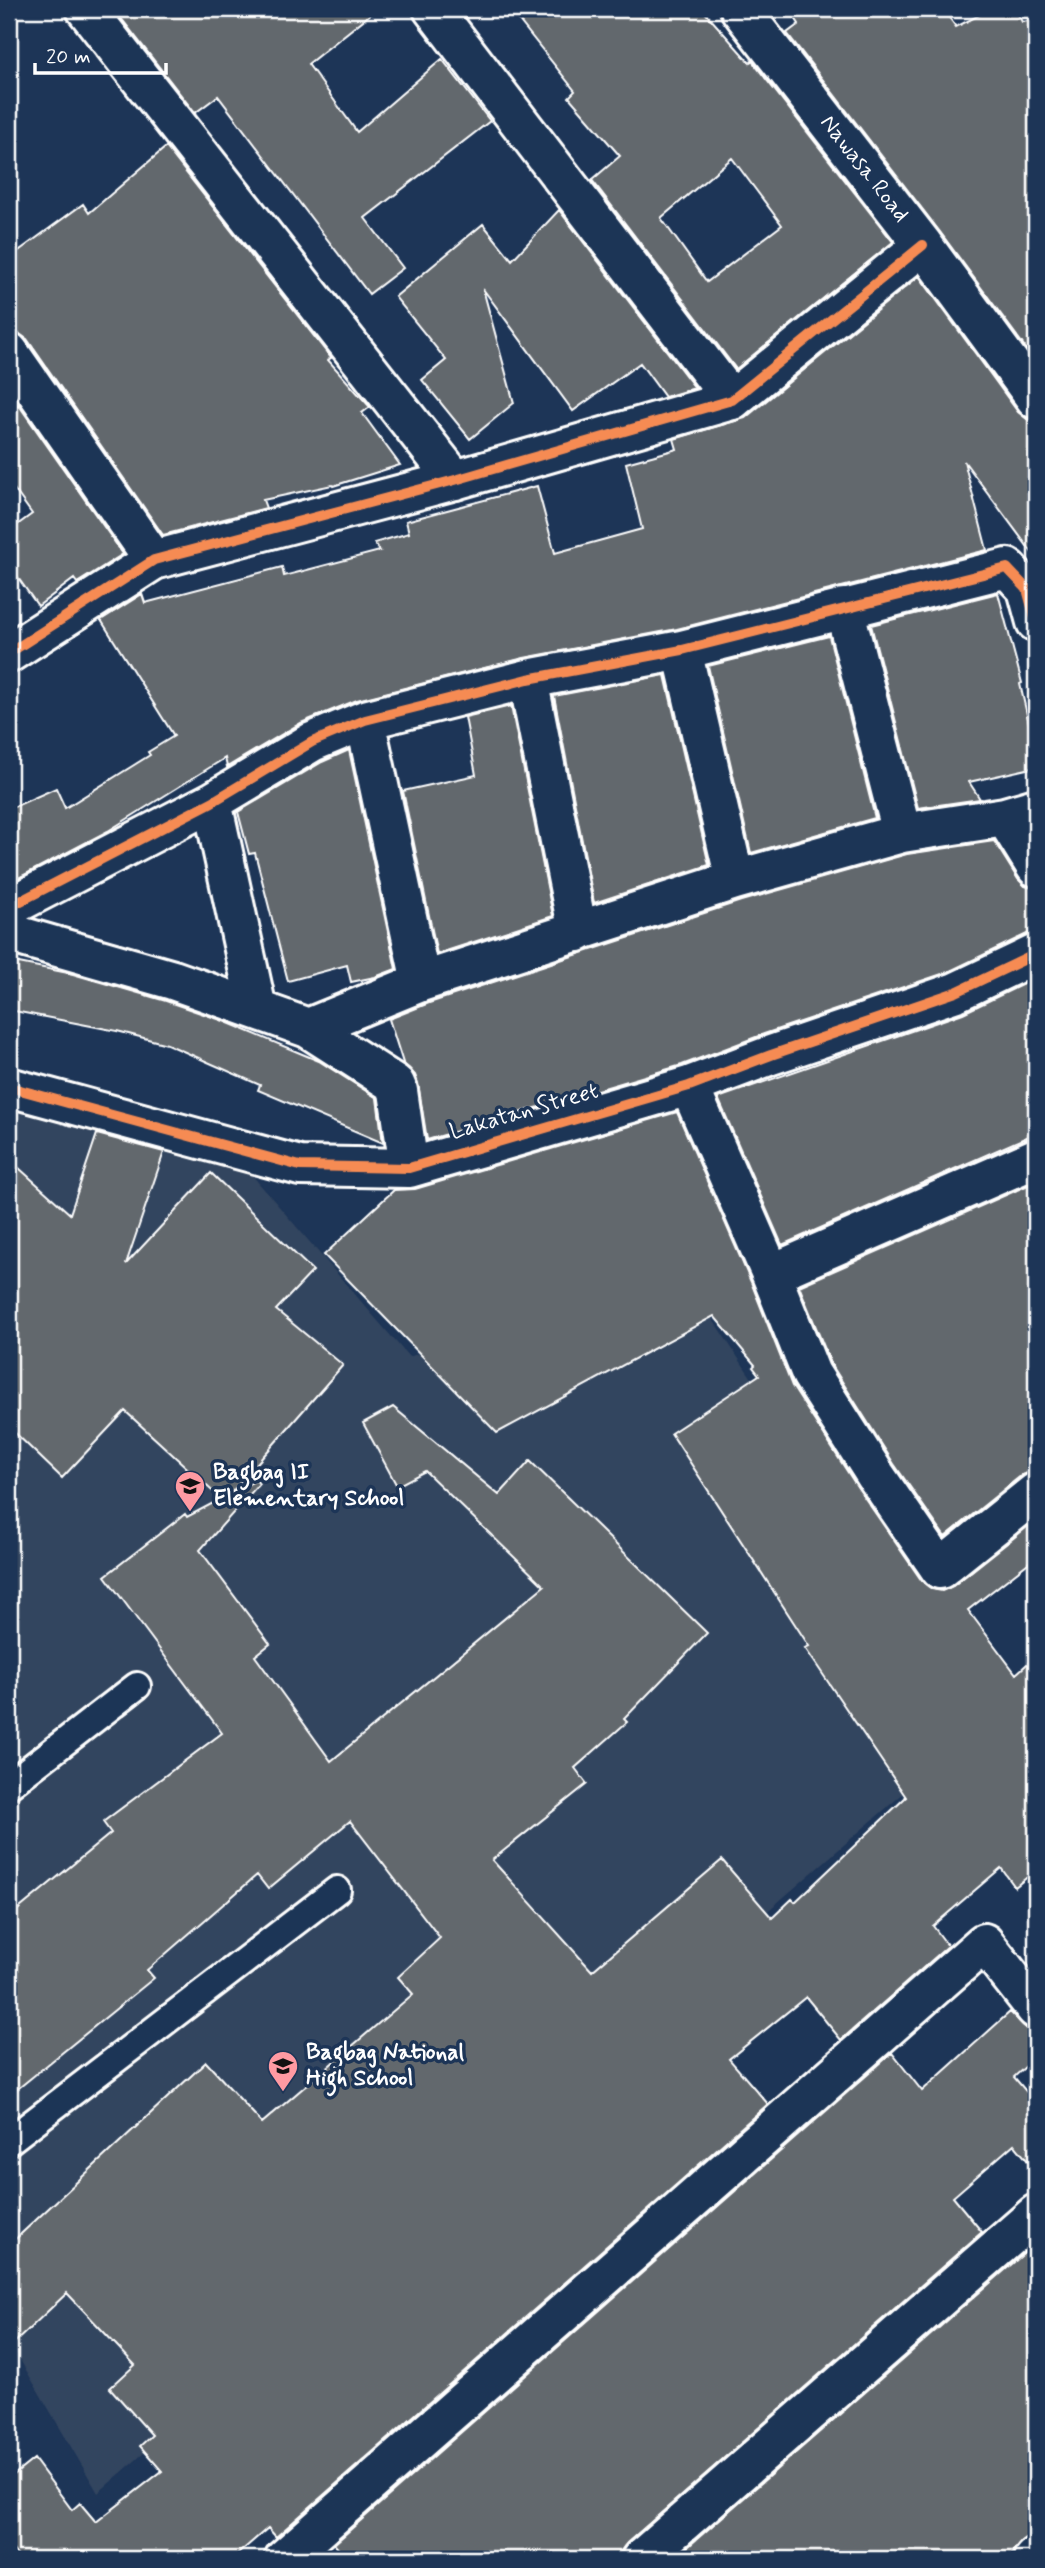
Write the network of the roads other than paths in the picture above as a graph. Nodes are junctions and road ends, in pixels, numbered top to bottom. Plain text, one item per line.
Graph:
1 (86, 9) edge
2 (432, 9) edge
3 (740, 9) edge
4 (923, 245) junction
5 (9, 352) edge
6 (1036, 399) edge
7 (732, 400) junction
8 (454, 480) junction
9 (155, 560) junction
10 (844, 608) junction
11 (1036, 622) edge
12 (682, 650) junction
13 (9, 653) edge
14 (528, 679) junction
15 (365, 720) junction
16 (212, 802) junction
17 (1021, 813) edge
18 (902, 833) junction
19 (1036, 867) edge
20 (735, 880) junction
21 (9, 907) edge
22 (579, 932) junction
23 (9, 933) edge
24 (1036, 954) edge
25 (421, 982) junction
26 (257, 1009) junction
27 (308, 1028) junction
28 (690, 1086) junction
29 (9, 1087) edge
30 (1036, 1158) edge
31 (409, 1168) junction
32 (771, 1274) junction
33 (1036, 1492) edge
34 (137, 1686) dead end
35 (9, 1785) edge
36 (337, 1890) dead end
37 (1036, 2009) edge
38 (9, 2141) edge
39 (1036, 2214) edge
40 (284, 2559) edge
41 (641, 2559) edge

1 - 8 street
2 - 7 street
3 - 4 street, Nawasa Road
4 - 6 street, Nawasa Road
4 - 7 street
5 - 9 street
7 - 8 street
8 - 9 street
9 - 13 street
10 - 11 street
10 - 12 street
10 - 18 street
12 - 14 street
12 - 20 street
14 - 15 street
14 - 22 street
15 - 16 street
15 - 25 street
16 - 21 street
16 - 26 street
17 - 18 street
17 - 19 street
18 - 20 street
20 - 22 street
22 - 25 street
23 - 26 street
24 - 28 street, Lakatan Street
25 - 27 street
26 - 27 street
27 - 31 street
28 - 31 street, Lakatan Street
28 - 32 street
29 - 31 street, Lakatan Street
30 - 32 street
32 - 33 street
34 - 35 lane
36 - 38 lane
37 - 40 street
39 - 41 street

